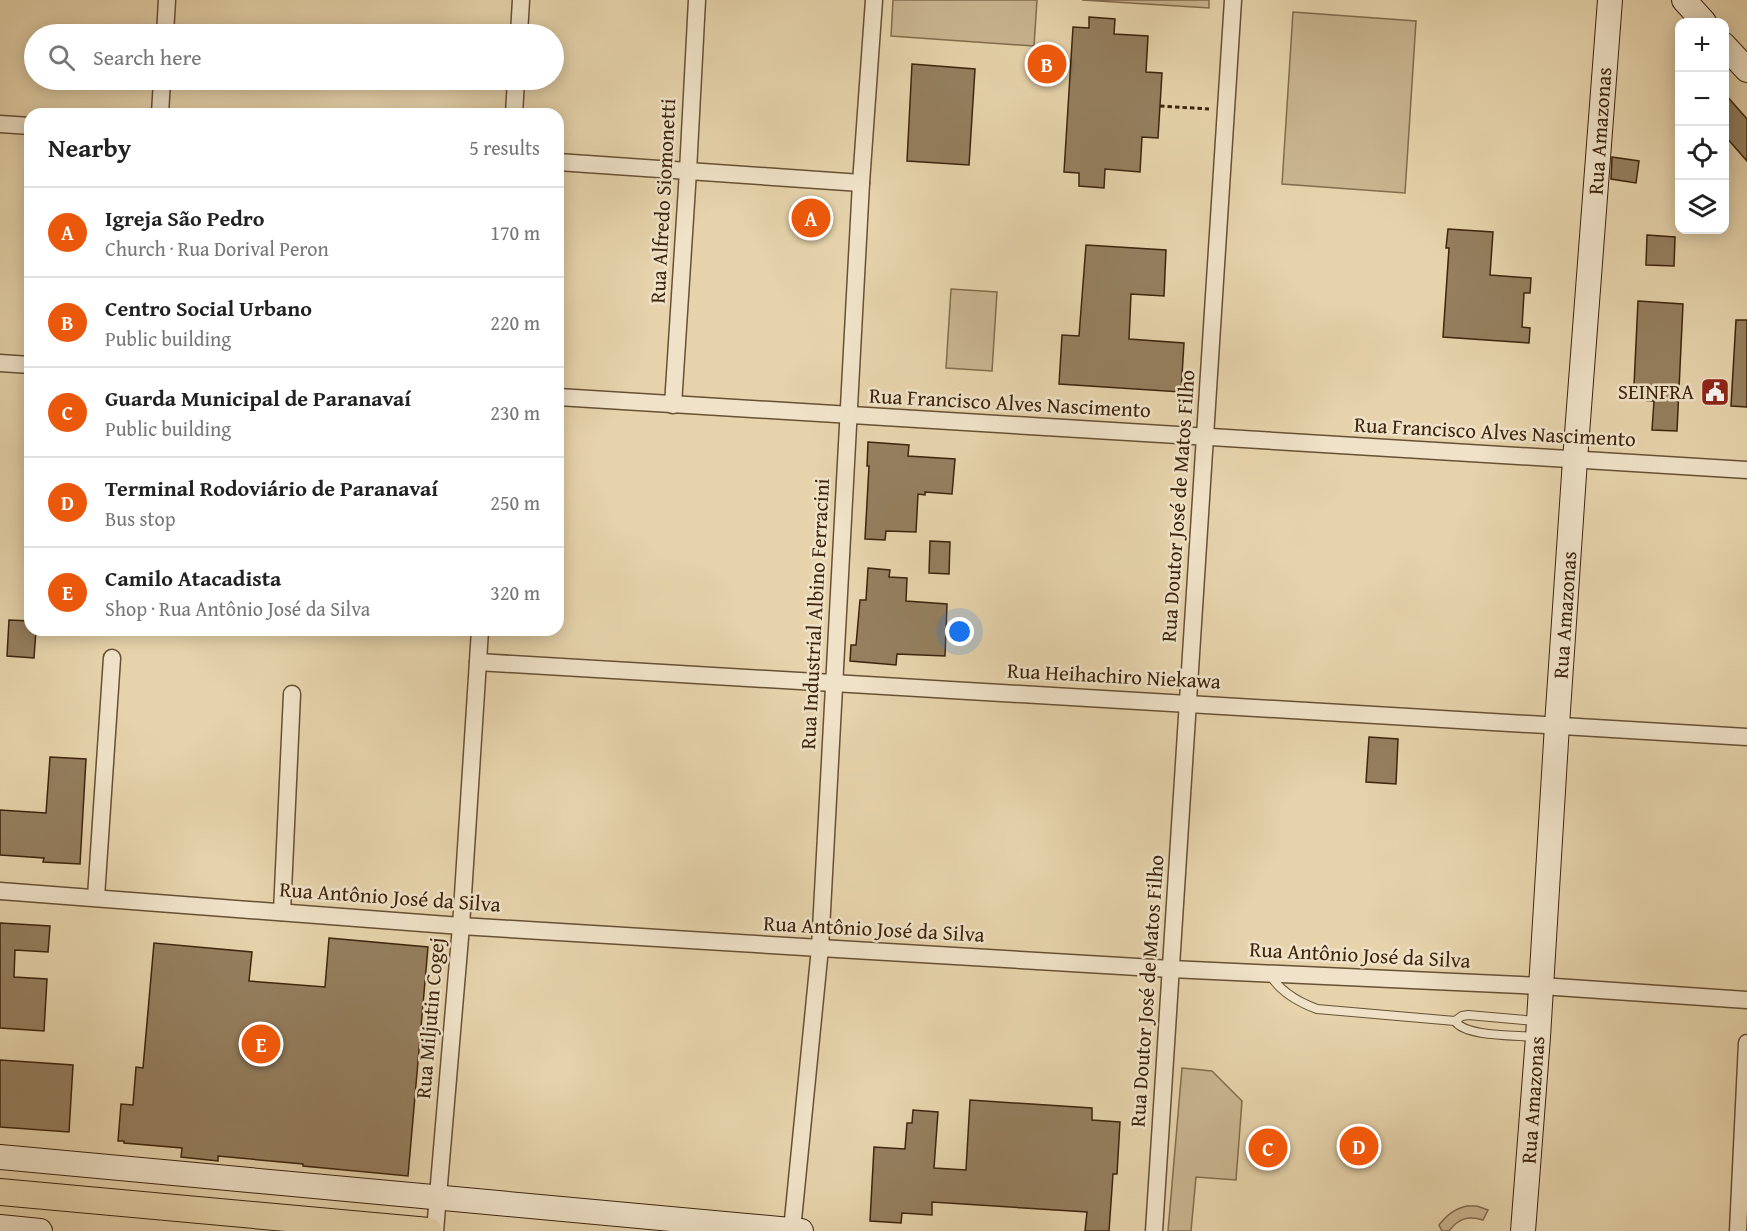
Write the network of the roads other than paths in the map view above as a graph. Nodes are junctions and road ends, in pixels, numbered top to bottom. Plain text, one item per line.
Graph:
1 (167, 0) edge
2 (521, 0) edge
3 (697, 0) edge
4 (873, 0) edge
5 (1233, 0) edge
6 (1610, 0) edge
7 (1684, 0) edge
8 (1700, 18) edge
9 (166, 24) edge
10 (520, 24) edge
11 (1729, 50) edge
12 (1747, 70) edge
13 (161, 90) edge
14 (515, 90) edge
15 (160, 108) edge
16 (514, 108) edge
17 (0, 124) edge
18 (24, 126) edge
19 (564, 162) edge
20 (688, 171) junction
21 (861, 183) junction
22 (0, 363) edge
23 (24, 365) edge
24 (564, 398) edge
25 (673, 405) junction
26 (848, 415) junction
27 (1205, 437) junction
28 (1575, 460) junction
29 (1747, 470) edge
30 (480, 636) edge
31 (112, 657) dead end
32 (478, 662) junction
33 (835, 682) junction
34 (292, 694) dead end
35 (1188, 703) junction
36 (1557, 724) junction
37 (1747, 736) edge
38 (0, 891) edge
39 (96, 897) junction
40 (282, 912) junction
41 (461, 926) junction
42 (819, 948) junction
43 (1172, 969) junction
44 (1269, 973) junction
45 (1541, 986) junction
46 (1747, 1000) edge
47 (1455, 1021) junction
48 (1539, 1029) junction
49 (1747, 1043) edge
50 (0, 1157) edge
51 (0, 1191) edge
52 (438, 1198) junction
53 (0, 1227) edge
54 (40, 1231) edge
55 (429, 1231) edge
56 (435, 1231) edge
57 (796, 1231) edge
58 (1155, 1231) edge
59 (1523, 1231) edge
60 (1738, 1231) edge

1 - 9 street
2 - 10 street
3 - 20 street, Rua Alfredo Siomonetti
4 - 21 street, Rua Industrial Albino Ferracini
5 - 27 street, Rua Doutor José de Matos Filho
6 - 28 street, Rua Amazonas
7 - 8 street
11 - 12 street
13 - 15 street
14 - 16 street
17 - 18 street
19 - 20 street
20 - 21 street
20 - 25 street, Rua Alfredo Siomonetti
21 - 26 street, Rua Industrial Albino Ferracini
22 - 23 street
24 - 25 street, Rua Francisco Alves Nascimento
25 - 26 street, Rua Francisco Alves Nascimento
26 - 27 street, Rua Francisco Alves Nascimento
26 - 33 street, Rua Industrial Albino Ferracini
27 - 28 street, Rua Francisco Alves Nascimento
27 - 35 street, Rua Doutor José de Matos Filho
28 - 29 street, Rua Francisco Alves Nascimento
28 - 36 street, Rua Amazonas
30 - 32 street, Rua Miljutin Cogej
31 - 39 street
32 - 33 street, Rua Heihachiro Niekawa
32 - 41 street, Rua Miljutin Cogej
33 - 35 street, Rua Heihachiro Niekawa
33 - 42 street, Rua Industrial Albino Ferracini
34 - 40 street
35 - 36 street, Rua Heihachiro Niekawa
35 - 43 street, Rua Doutor José de Matos Filho
36 - 37 street, Rua Heihachiro Niekawa
36 - 45 street, Rua Amazonas
38 - 39 street, Rua Antônio José da Silva
39 - 40 street, Rua Antônio José da Silva
40 - 41 street, Rua Antônio José da Silva
41 - 42 street, Rua Antônio José da Silva
41 - 52 street, Rua Miljutin Cogej
42 - 43 street, Rua Antônio José da Silva
42 - 57 street, Rua Industrial Albino Ferracini
43 - 44 street, Rua Antônio José da Silva
43 - 58 street, Rua Doutor José de Matos Filho
44 - 45 street, Rua Antônio José da Silva
44 - 47 lane
45 - 46 street, Rua Antônio José da Silva
45 - 48 street, Rua Amazonas
47 - 48 lane
47 - 48 lane
48 - 59 street, Rua Amazonas
49 - 60 street
50 - 52 street
51 - 55 main road
52 - 56 street, Rua Miljutin Cogej
52 - 57 street
53 - 54 street

